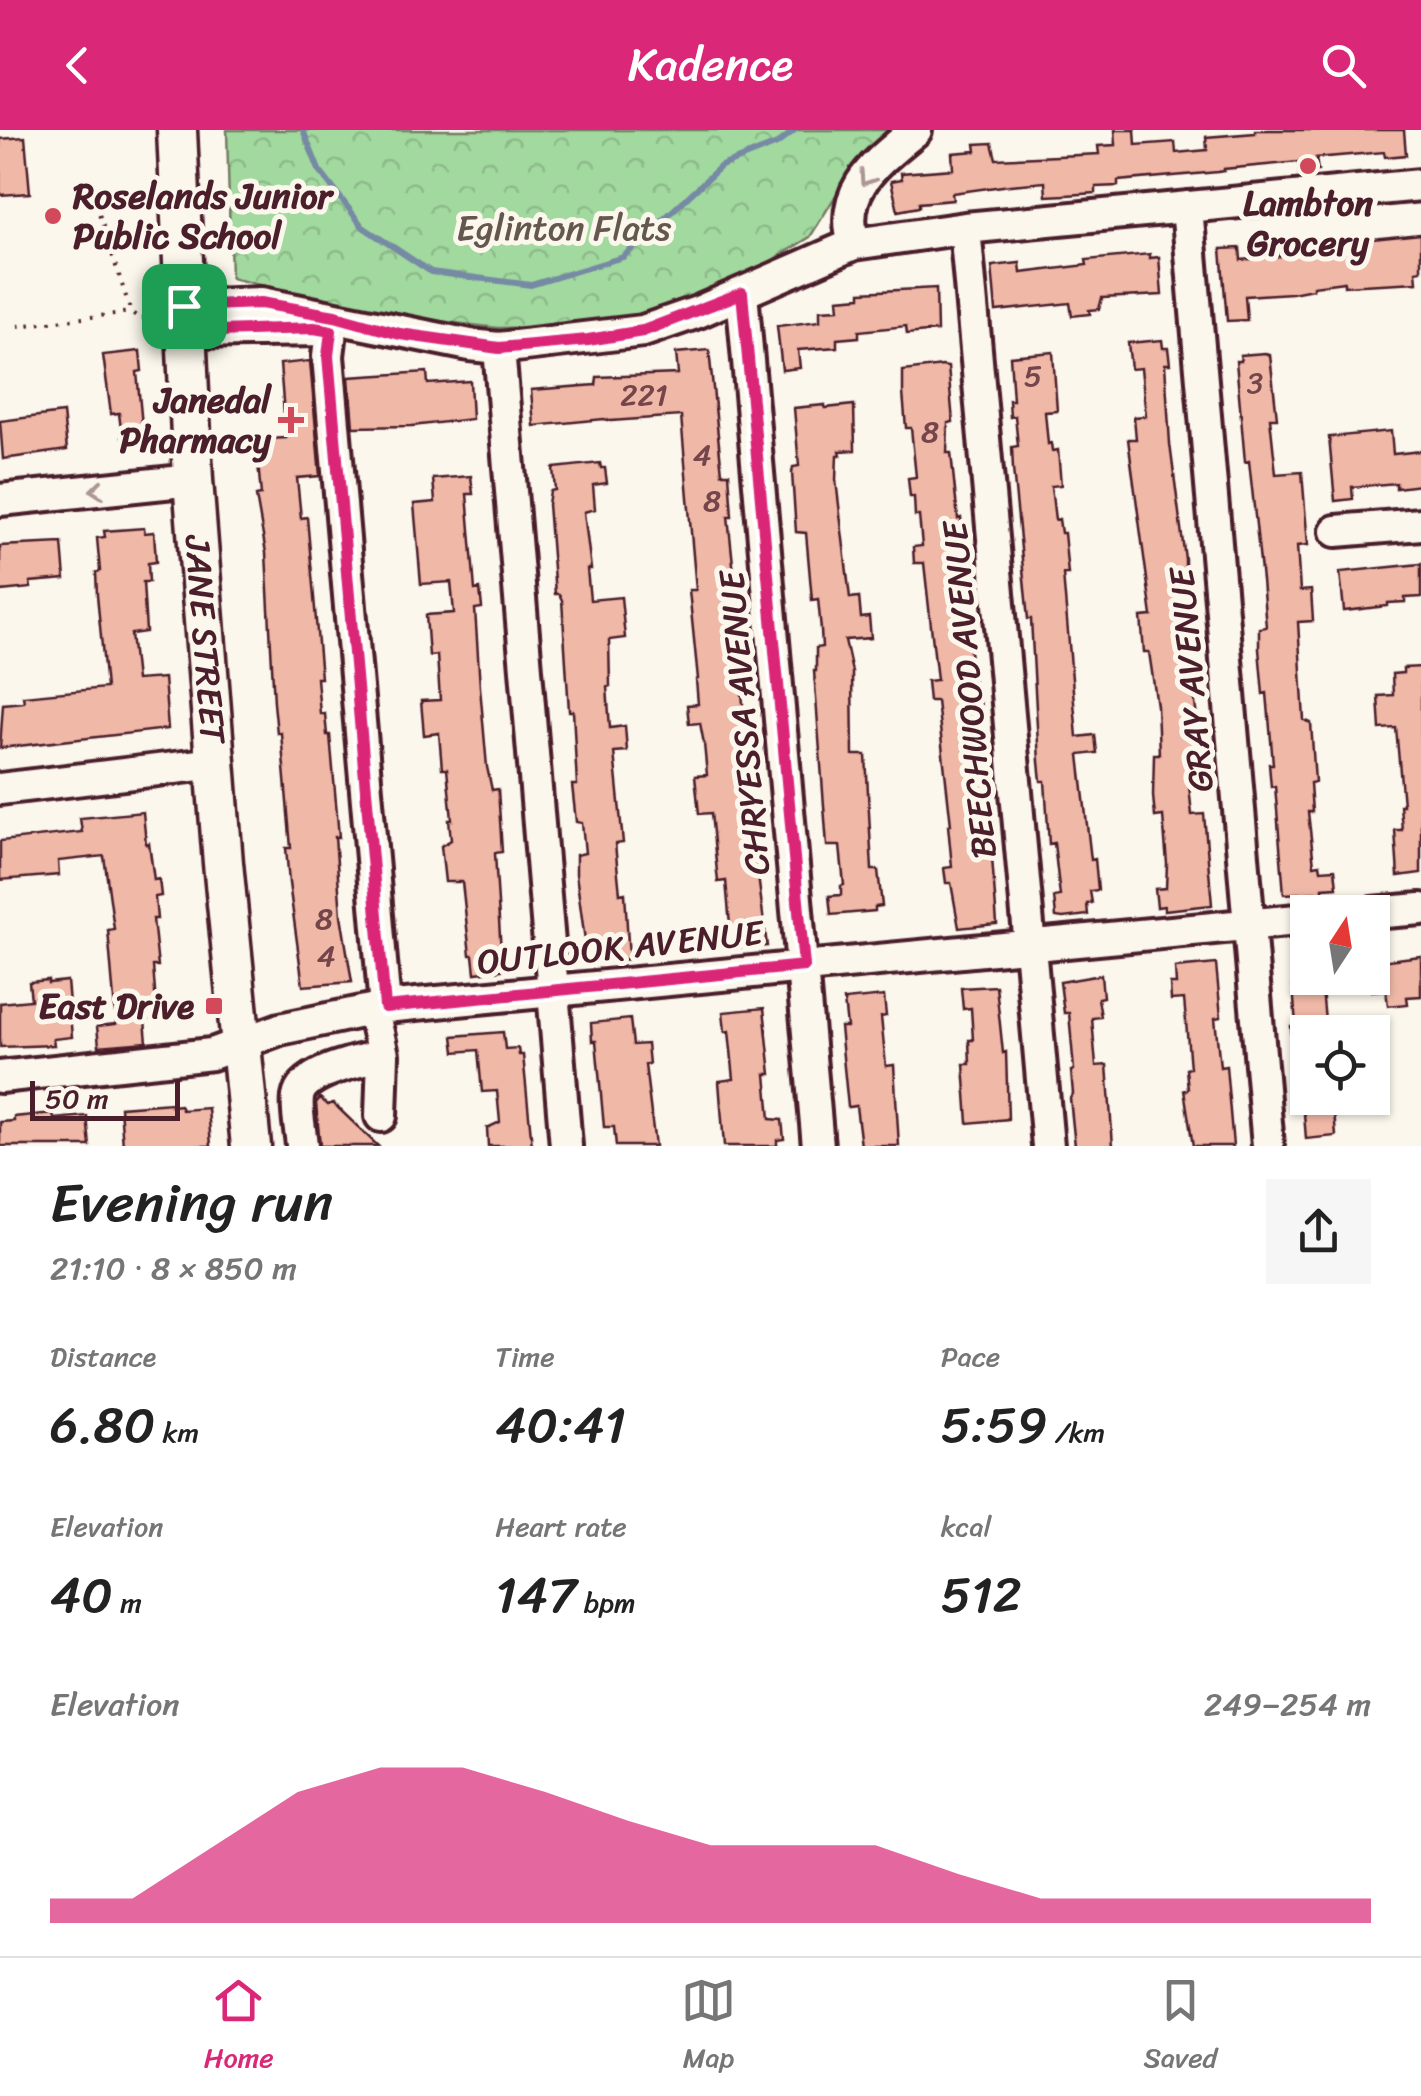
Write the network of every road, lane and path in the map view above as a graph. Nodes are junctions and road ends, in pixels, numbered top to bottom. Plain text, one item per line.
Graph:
1 (177, 130) edge
2 (916, 130) edge
3 (1421, 185) edge
4 (96, 204) dead end
5 (1188, 207) junction
6 (965, 228) junction
7 (854, 244) junction
8 (742, 293) junction
9 (131, 312) junction
10 (148, 318) dead end
11 (184, 319) junction
12 (18, 326) dead end
13 (331, 331) junction
14 (400, 334) junction
15 (499, 348) junction
16 (194, 480) junction
17 (0, 500) edge
18 (1421, 524) edge
19 (1336, 531) dead end
20 (216, 763) junction
21 (0, 789) edge
22 (1421, 909) edge
23 (1390, 912) edge
24 (1290, 920) edge
25 (1249, 924) junction
26 (1029, 946) junction
27 (804, 966) junction
28 (551, 991) junction
29 (379, 1008) junction
30 (242, 1043) junction
31 (382, 1055) junction
32 (0, 1077) edge
33 (381, 1116) dead end
34 (251, 1146) edge
35 (302, 1146) edge
36 (566, 1146) edge
37 (818, 1146) edge
38 (1048, 1146) edge
39 (1268, 1146) edge

1 - 11 main road, JANE STREET
2 -> 7 street
3 - 5 street
4 - 9 path
5 - 6 street
5 - 25 street, GRAY AVENUE
6 - 7 street
6 - 26 street, BEECHWOOD AVENUE
7 - 8 street
8 - 15 street
8 - 27 street, CHRYESSA AVENUE
9 - 10 path
9 - 12 path
11 - 13 street
11 - 14 street
11 - 16 main road, JANE STREET
13 - 14 street
13 - 29 street
14 - 15 street
15 - 28 street
16 -> 17 street
16 - 20 main road, JANE STREET
18 - 19 street
20 - 21 street
20 - 30 main road, JANE STREET
22 - 23 street
24 - 25 street, OUTLOOK AVENUE
25 - 26 street, OUTLOOK AVENUE
25 - 39 street, GRAY AVENUE
26 - 27 street, OUTLOOK AVENUE
26 - 38 street, BEECHWOOD AVENUE
27 - 28 street, OUTLOOK AVENUE
27 - 37 street, CHRYESSA AVENUE
28 - 29 street, OUTLOOK AVENUE
28 - 36 street
29 - 30 street, OUTLOOK AVENUE
29 - 31 street
30 - 32 street
30 - 34 main road, JANE STREET
31 - 33 street
31 - 35 street

